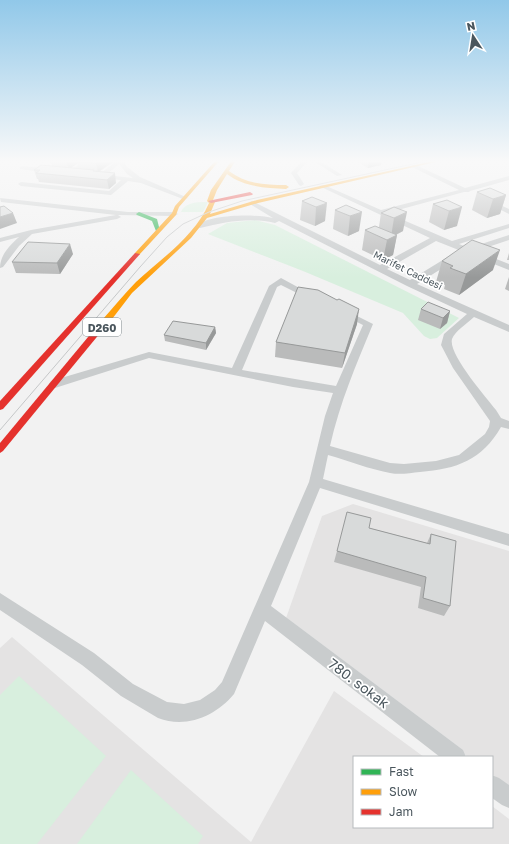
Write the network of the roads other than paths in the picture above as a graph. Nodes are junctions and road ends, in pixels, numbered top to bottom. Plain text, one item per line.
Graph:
1 (93, 199) edge
2 (107, 199) edge
3 (180, 199) edge
4 (215, 199) edge
5 (271, 199) edge
6 (350, 199) edge
7 (429, 199) edge
8 (483, 199) edge
9 (495, 199) edge
10 (1, 200) dead end
11 (211, 200) junction
12 (183, 201) junction
13 (105, 202) junction
14 (254, 204) junction
15 (509, 206) edge
16 (509, 212) edge
17 (379, 213) junction
18 (128, 214) junction
19 (139, 214) junction
20 (174, 214) junction
21 (184, 214) dead end
22 (195, 214) dead end
23 (210, 216) junction
24 (509, 226) edge
25 (298, 228) junction
26 (158, 230) junction
27 (31, 232) junction
28 (436, 238) junction
29 (509, 238) edge
30 (0, 240) edge
31 (452, 244) junction
32 (467, 251) junction
33 (0, 265) edge
34 (509, 267) edge
35 (380, 268) junction
36 (410, 284) junction
37 (321, 301) edge
38 (334, 308) edge
39 (472, 313) junction
40 (509, 329) edge
41 (236, 372) junction
42 (56, 384) junction
43 (340, 390) junction
44 (0, 407) edge
45 (496, 421) junction
46 (509, 425) edge
47 (0, 449) edge
48 (323, 449) junction
49 (316, 482) junction
50 (509, 540) edge
51 (0, 601) edge
52 (262, 609) junction
53 (455, 756) edge
54 (493, 786) edge
55 (509, 798) edge

1 - 13 street
2 - 13 street
3 - 12 street
4 - 11 main road
5 - 14 main road
6 - 17 street
7 - 17 street
8 - 16 street
9 - 15 street
10 - 13 street
11 - 12 main road
11 - 23 main road
12 - 19 street
12 - 20 main road
13 - 18 street
14 - 23 main road
14 - 25 street
17 - 28 street
18 - 19 street
18 - 27 street
19 - 20 street
19 - 26 main road
20 - 21 main road
20 - 26 main road, D260
22 - 23 main road
23 - 25 street
23 - 42 main road, D260
24 - 31 street
25 - 35 street, Marifet Caddesi
26 - 44 main road, D260
27 - 30 street
27 - 33 street
28 - 31 street
28 - 35 street
29 - 32 street
31 - 32 street
32 - 34 street
32 - 36 street
35 - 36 street, Marifet Caddesi
36 - 39 street, Marifet Caddesi
37 - 41 street
38 - 43 street
39 - 40 street, Marifet Caddesi
39 - 45 street
41 - 42 street
41 - 43 street
42 - 47 main road, D260
43 - 48 street
45 - 46 street
45 - 48 street
48 - 49 street
49 - 50 street
49 - 52 street
51 - 52 street
52 - 53 street, 780. sokak
54 - 55 street

